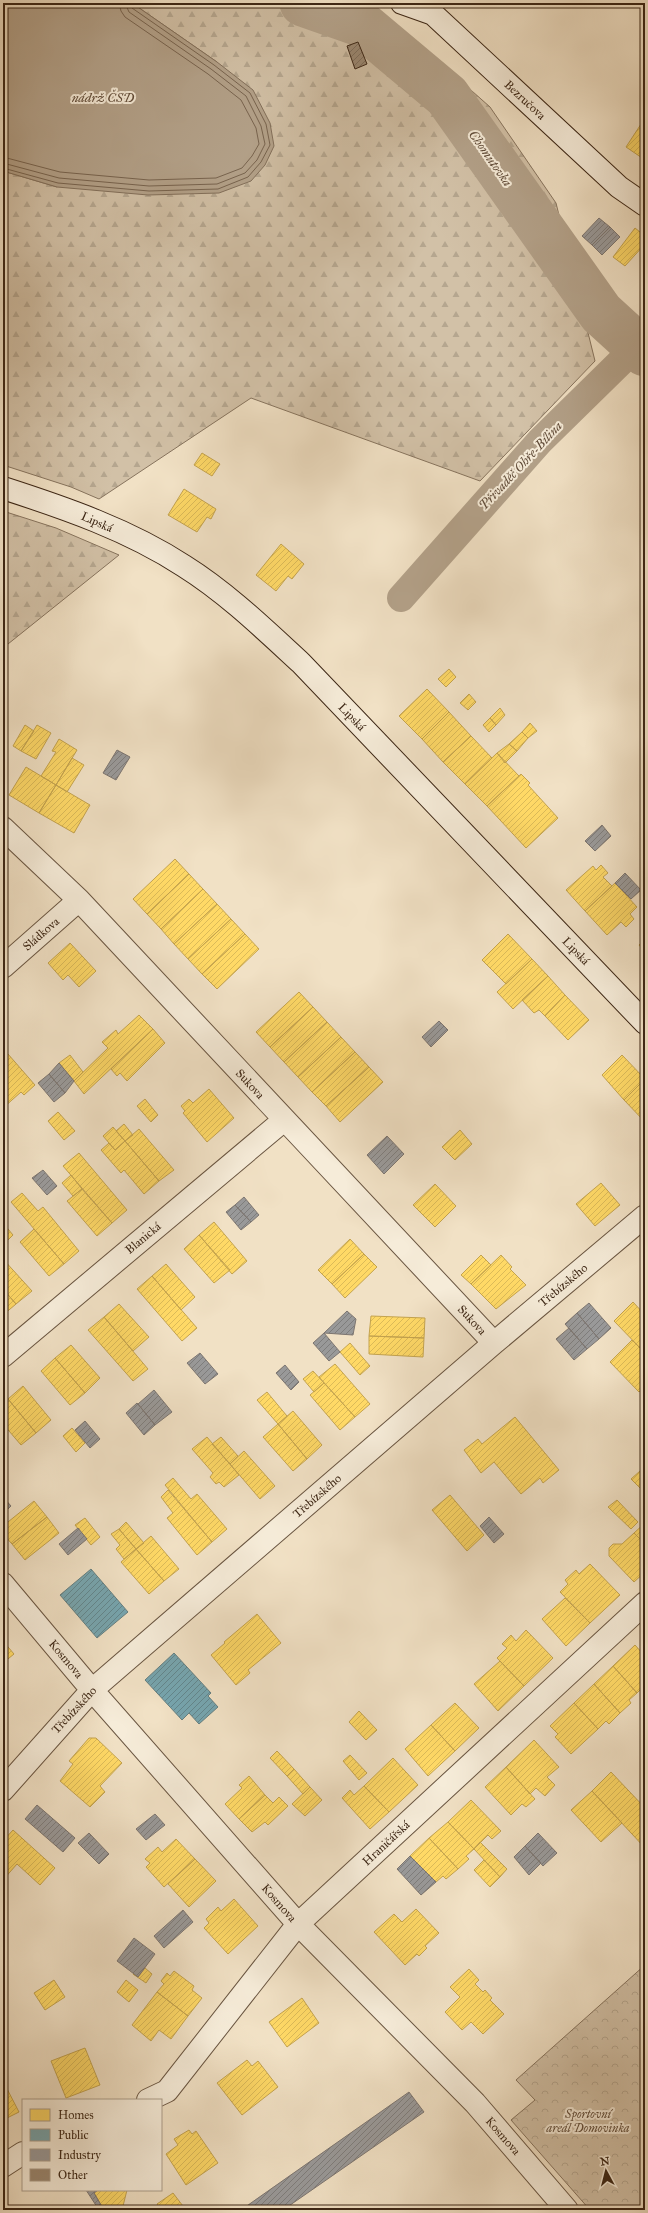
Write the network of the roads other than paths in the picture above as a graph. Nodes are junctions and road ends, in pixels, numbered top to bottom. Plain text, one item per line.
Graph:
1 (402, 3) edge
2 (645, 205) edge
3 (3, 488) edge
4 (3, 828) edge
5 (79, 900) junction
6 (3, 967) edge
7 (645, 1024) edge
8 (284, 1120) junction
9 (645, 1216) edge
10 (494, 1343) junction
11 (3, 1356) edge
12 (3, 1584) edge
13 (645, 1603) edge
14 (92, 1690) junction
15 (3, 1790) edge
16 (298, 1924) junction
17 (150, 2099) edge
18 (22, 2154) edge
19 (3, 2166) edge
20 (567, 2210) edge

1 - 2 street, Bezručova
3 - 7 street, Lipská
4 - 5 street, Sukova
5 - 6 street, Sládkova
5 - 8 street, Sukova
8 - 10 street, Sukova
8 - 11 street, Blanická
9 - 10 street, Třebízského
10 - 14 street, Třebízského
12 - 14 street, Kosmova
13 - 16 street, Hraničářská
14 - 15 street, Třebízského
14 - 16 street, Kosmova
16 - 17 street, Hraničářská
16 - 20 street, Kosmova
18 - 19 street

